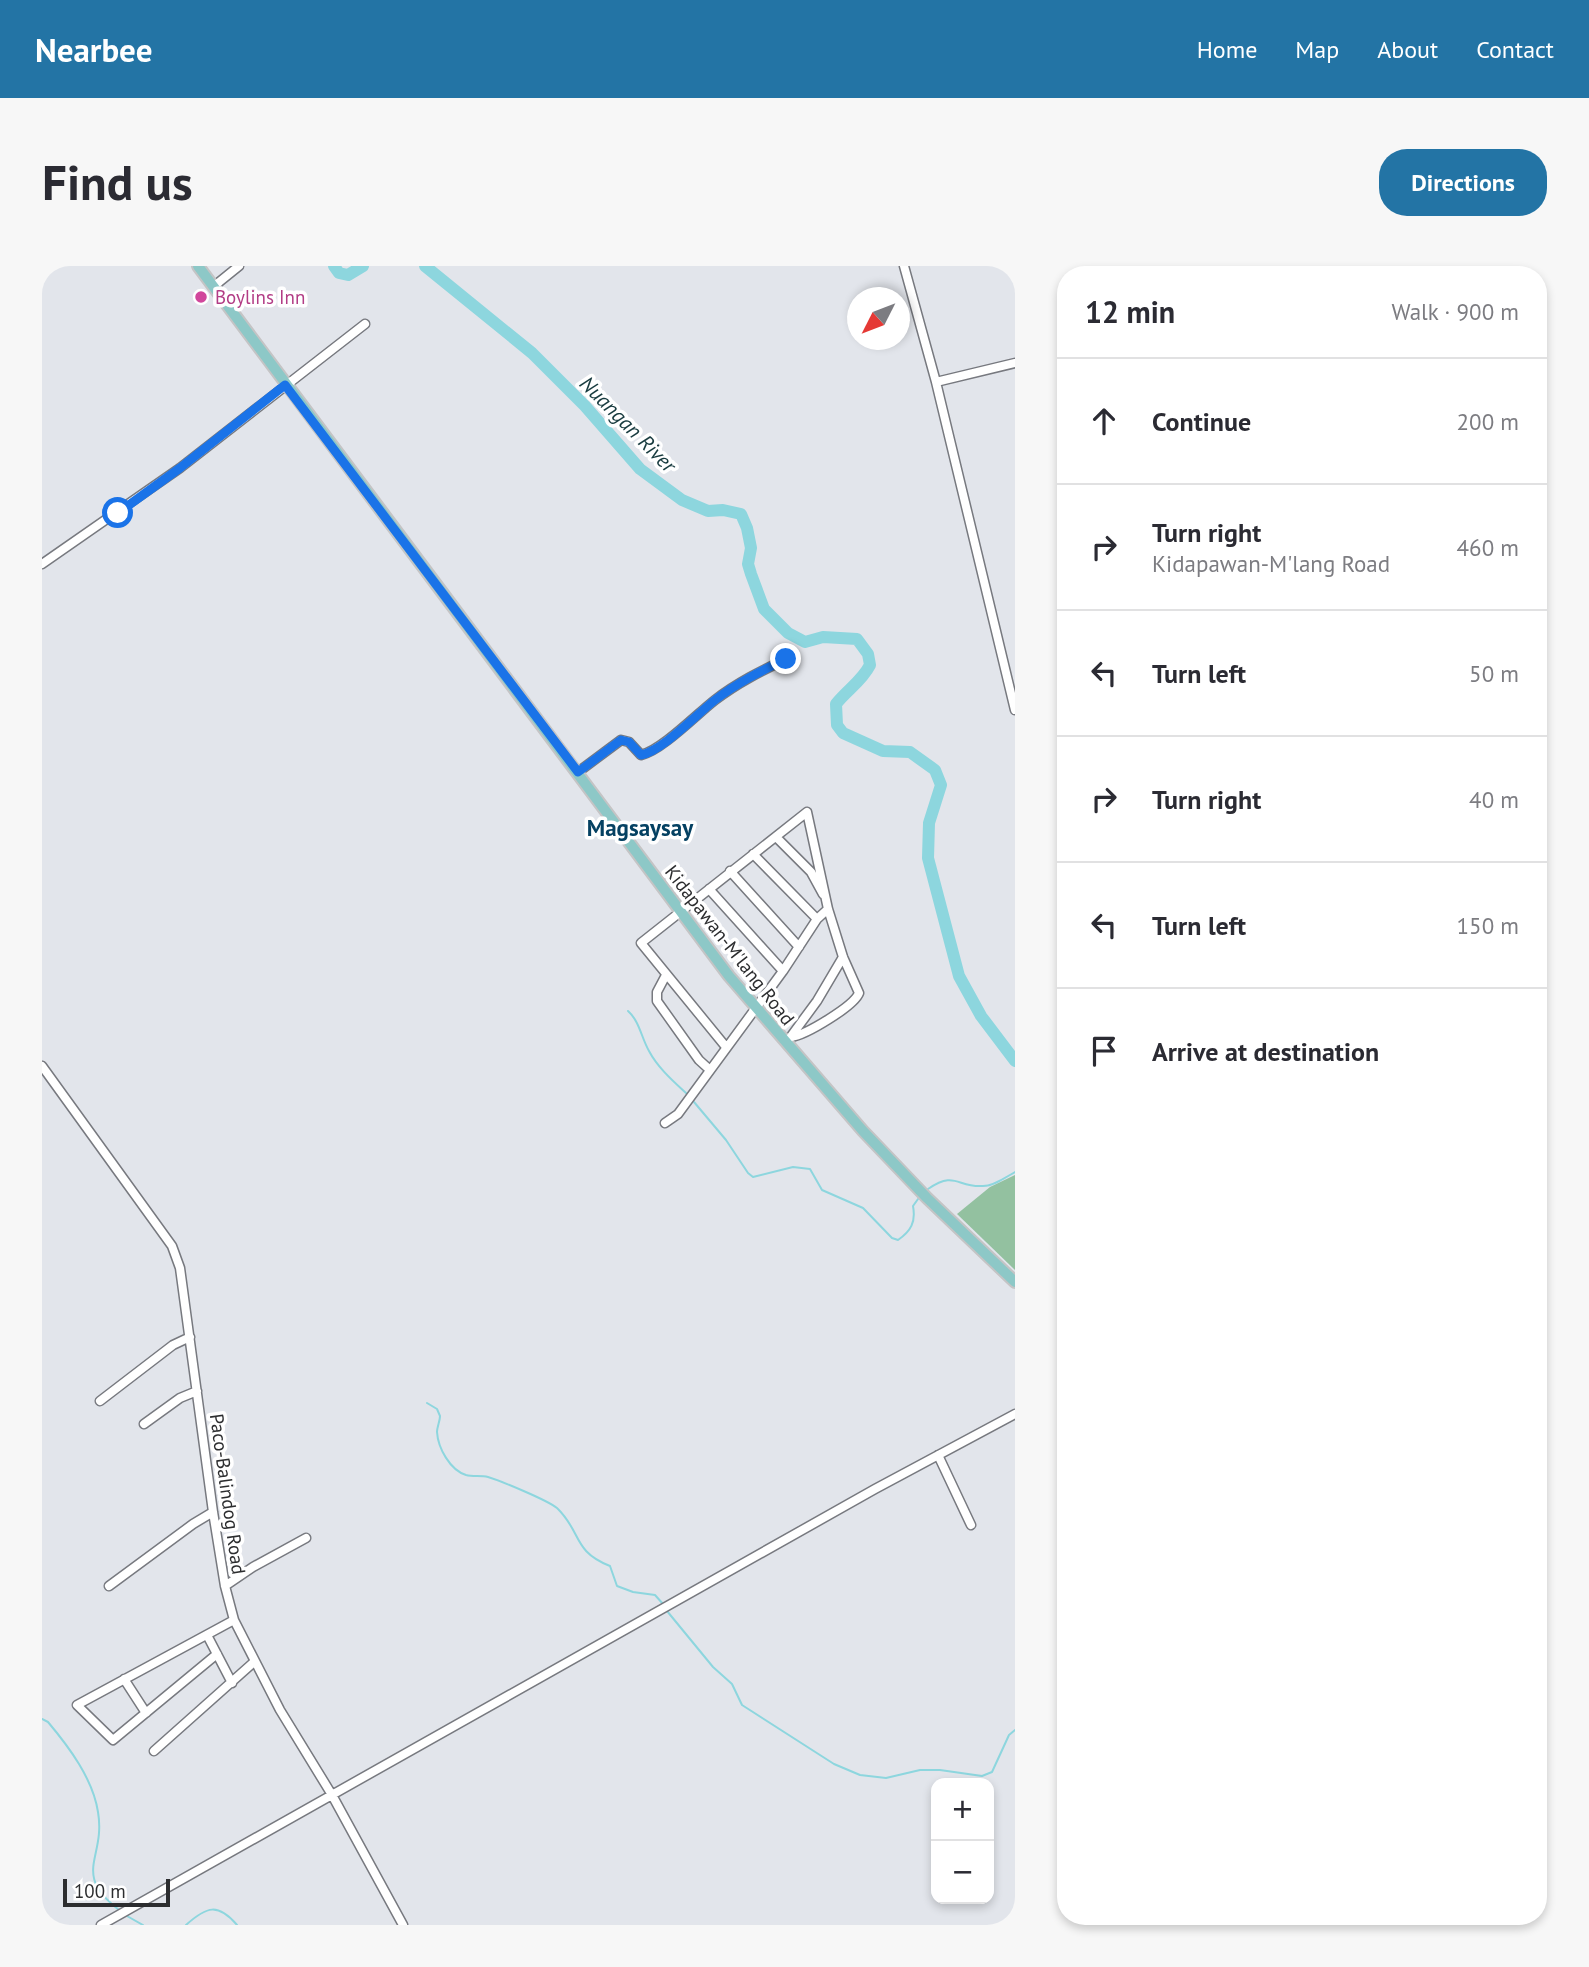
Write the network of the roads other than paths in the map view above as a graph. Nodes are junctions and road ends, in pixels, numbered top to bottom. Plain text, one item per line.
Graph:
1 (198, 266) edge
2 (239, 266) edge
3 (904, 266) edge
4 (213, 286) junction
5 (365, 324) dead end
6 (1015, 363) edge
7 (936, 382) junction
8 (285, 385) junction
9 (42, 564) edge
10 (786, 659) dead end
11 (1011, 677) edge
12 (1015, 710) edge
13 (578, 772) junction
14 (776, 837) junction
15 (753, 854) junction
16 (730, 871) junction
17 (709, 889) junction
18 (828, 906) junction
19 (681, 911) junction
20 (817, 919) junction
21 (799, 947) junction
22 (843, 957) junction
23 (783, 971) junction
24 (666, 975) junction
25 (755, 1009) junction
26 (788, 1040) junction
27 (726, 1047) junction
28 (42, 1066) edge
29 (710, 1070) junction
30 (665, 1123) dead end
31 (1015, 1282) edge
32 (190, 1337) junction
33 (197, 1391) junction
34 (100, 1401) dead end
35 (1015, 1414) edge
36 (144, 1424) dead end
37 (937, 1455) junction
38 (213, 1512) junction
39 (971, 1525) dead end
40 (306, 1538) dead end
41 (109, 1586) dead end
42 (225, 1586) junction
43 (234, 1620) junction
44 (207, 1635) junction
45 (216, 1654) junction
46 (254, 1662) junction
47 (124, 1679) junction
48 (232, 1682) junction
49 (146, 1713) junction
50 (154, 1751) dead end
51 (332, 1795) junction
52 (101, 1925) edge
53 (403, 1925) edge

1 - 4 main road, Kidapawan-M'lang Road
2 - 4 street
3 - 7 street
4 - 8 main road, Kidapawan-M'lang Road
5 - 8 street
6 - 7 street
7 - 11 street
8 - 9 street
8 - 13 main road, Kidapawan-M'lang Road
10 - 13 street
11 - 12 street
13 - 19 main road, Kidapawan-M'lang Road
14 - 15 street
14 - 18 street
14 - 18 street
15 - 16 street
15 - 20 street
16 - 17 street
16 - 21 street
17 - 19 street
17 - 23 street
18 - 20 street
18 - 22 street
19 - 24 street
19 - 25 main road, Kidapawan-M'lang Road
20 - 21 street
21 - 23 street
22 - 26 street
22 - 26 street
23 - 25 street
24 - 27 street
24 - 29 street
25 - 26 main road, Kidapawan-M'lang Road
25 - 27 street
26 - 31 main road, Kidapawan-M'lang Road
27 - 29 street
28 - 32 street, Paco-Balindog Road
29 - 30 street
32 - 33 street, Paco-Balindog Road
32 - 34 street
33 - 36 street
33 - 38 street, Paco-Balindog Road
35 - 37 street
37 - 39 street
37 - 51 street
38 - 41 street
38 - 42 street, Paco-Balindog Road
40 - 42 street
42 - 43 street, Paco-Balindog Road
43 - 44 street
43 - 46 street, Paco-Balindog Road
44 - 45 street
44 - 47 street
45 - 48 street
45 - 49 street
46 - 48 street
46 - 51 street, Paco-Balindog Road
47 - 49 street
47 - 49 street
48 - 50 street
51 - 52 street
51 - 53 street, Paco-Balindog Road

